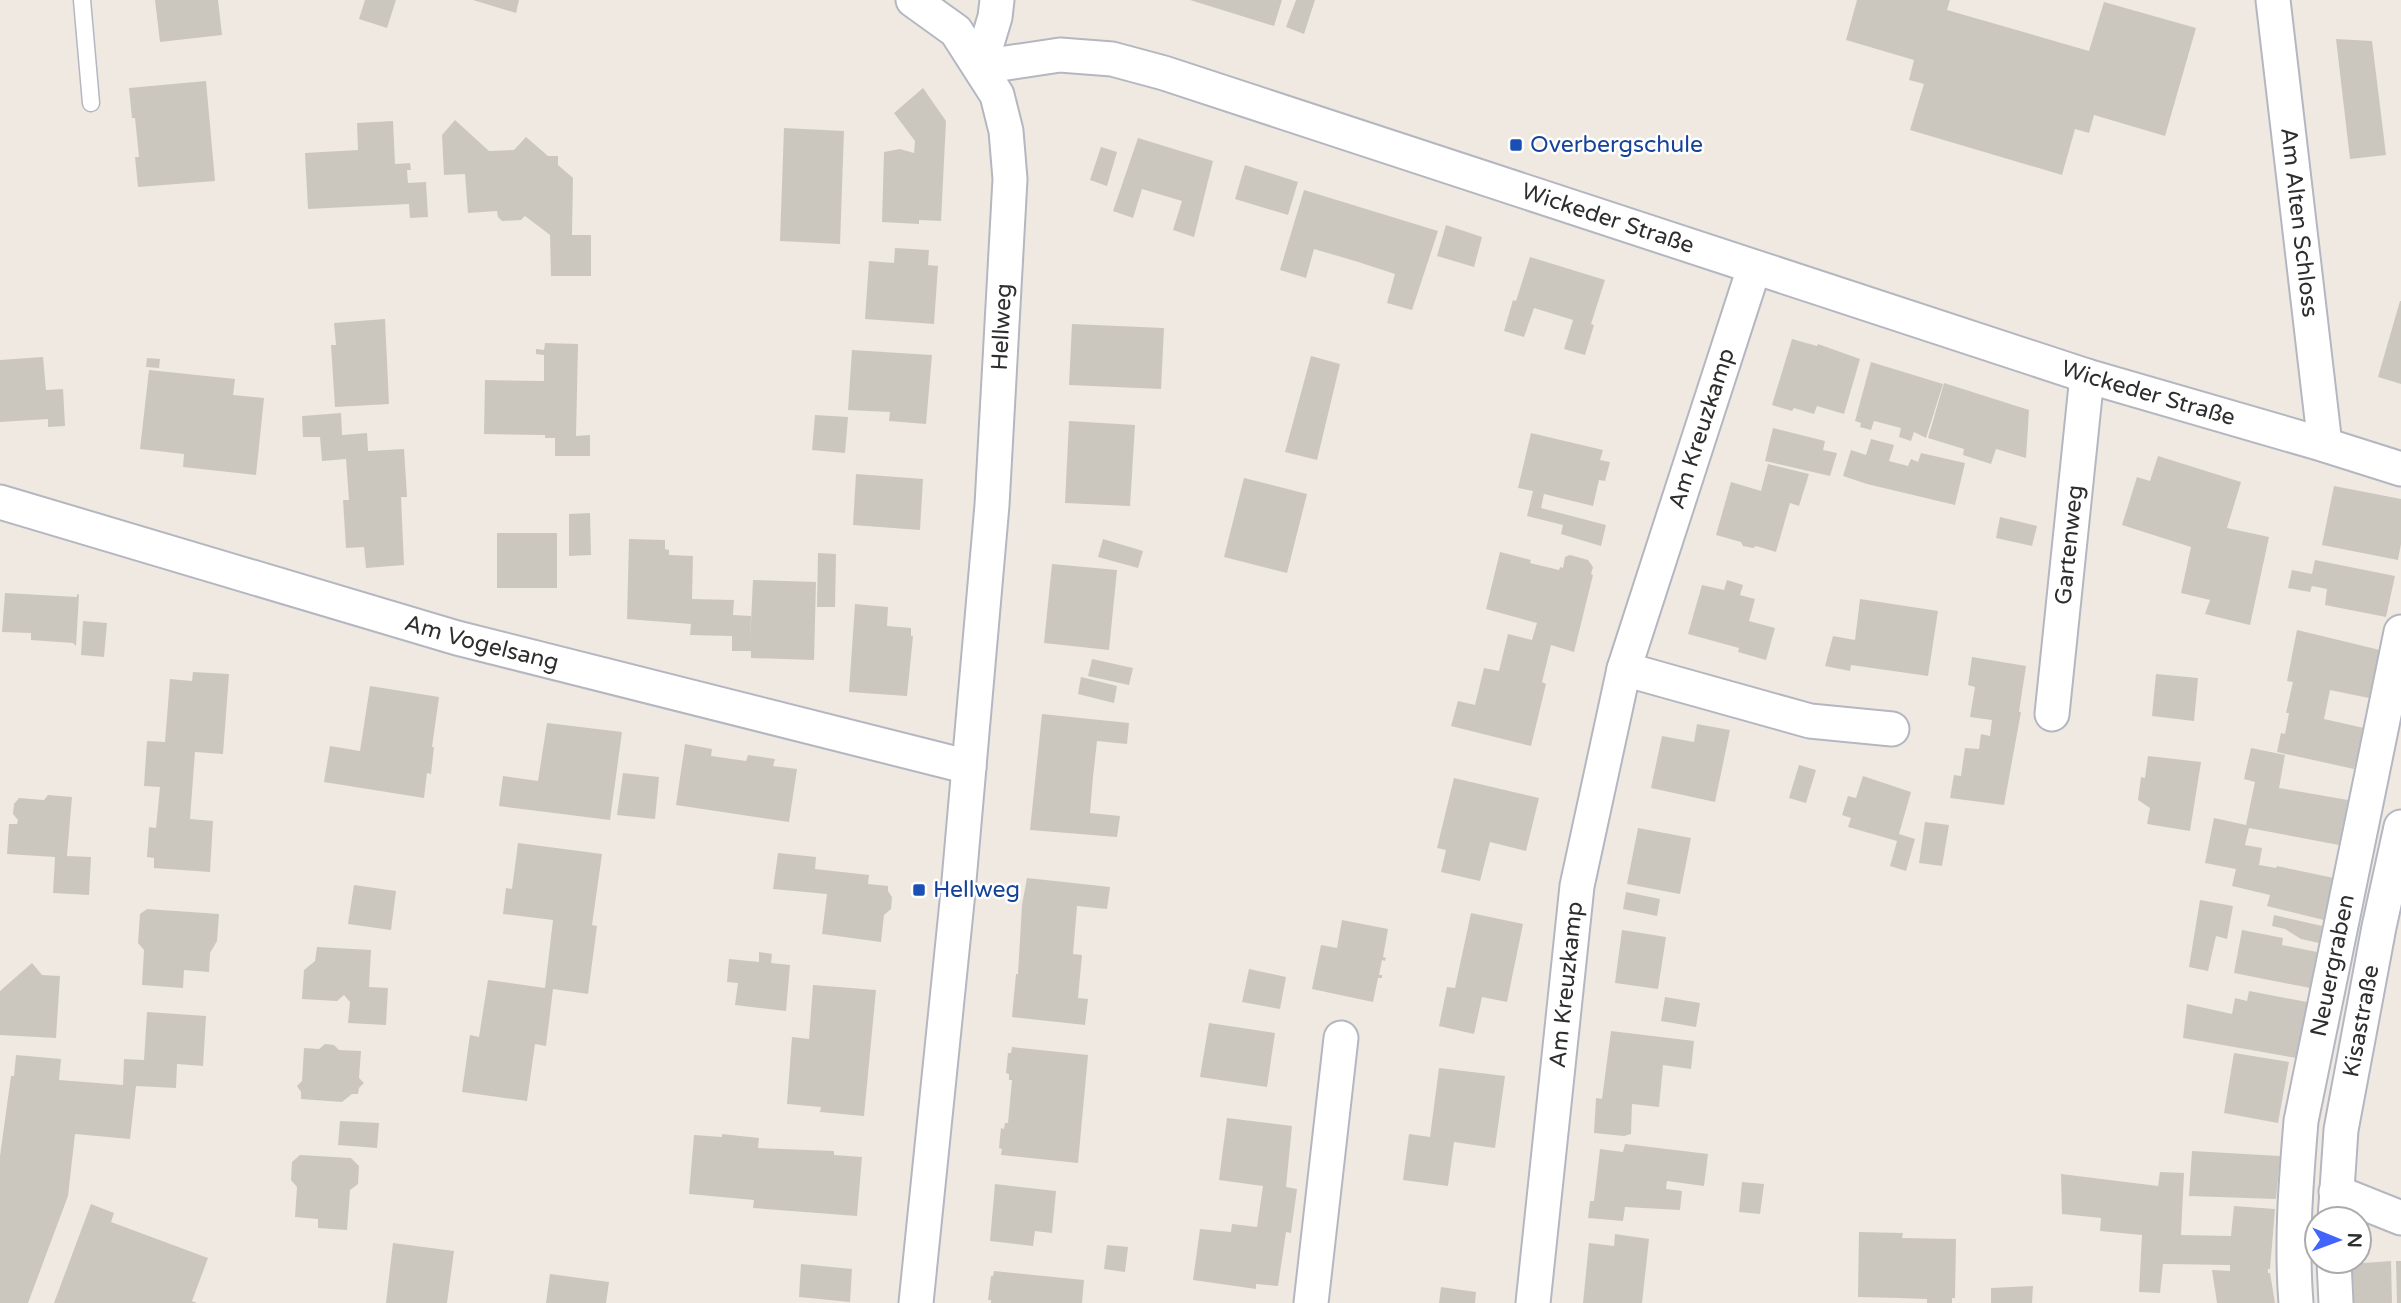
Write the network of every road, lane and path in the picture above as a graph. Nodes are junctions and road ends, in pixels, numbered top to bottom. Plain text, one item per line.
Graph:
1 (82, 0) edge
2 (913, 0) edge
3 (997, 0) edge
4 (2273, 0) edge
5 (980, 66) junction
6 (91, 103) dead end
7 (1754, 268) junction
8 (2087, 376) junction
9 (2325, 444) junction
10 (2401, 469) edge
11 (0, 502) edge
12 (2401, 632) edge
13 (1624, 669) junction
14 (2052, 714) dead end
15 (1892, 729) dead end
16 (970, 767) junction
17 (2401, 827) edge
18 (1341, 1038) dead end
19 (2335, 1205) edge
20 (2373, 1213) edge
21 (2401, 1218) edge
22 (2335, 1275) edge
23 (916, 1303) edge
24 (1311, 1303) edge
25 (1533, 1303) edge
26 (2296, 1303) edge
27 (2336, 1303) edge

1 - 6 lane
2 - 5 street
3 - 5 street
4 - 9 street, Am Alten Schloss
5 - 7 street, Wickeder Straße
5 - 16 street, Hellweg
7 - 8 street, Wickeder Straße
7 - 13 street, Am Kreuzkamp
8 - 9 street, Wickeder Straße
8 - 14 street, Gartenweg
9 - 10 street, Wickeder Straße
11 - 16 street, Am Vogelsang
12 - 26 street, Neuergraben
13 - 15 street
13 - 25 street, Am Kreuzkamp
16 - 23 street, Hellweg
17 - 19 street, Kisastraße
18 - 24 street
20 - 21 street
22 - 27 street

